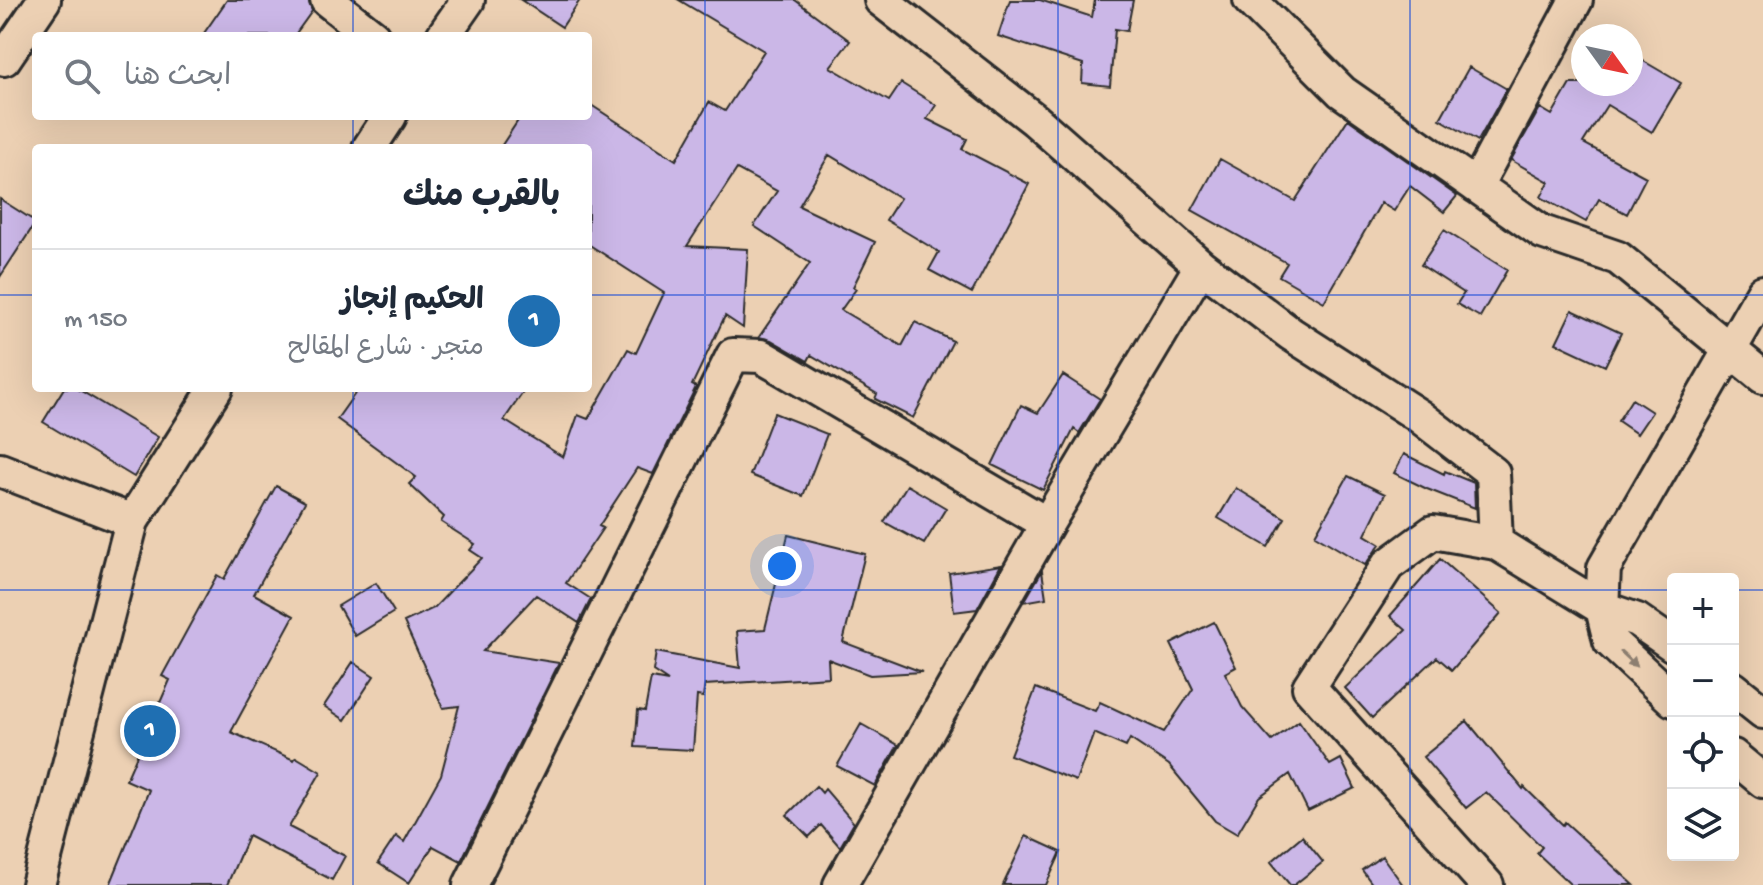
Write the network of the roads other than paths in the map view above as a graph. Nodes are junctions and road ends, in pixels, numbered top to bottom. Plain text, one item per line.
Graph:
1 (44, 0) edge
2 (327, 0) edge
3 (468, 0) edge
4 (881, 0) edge
5 (1250, 0) edge
6 (1576, 0) edge
7 (368, 32) edge
8 (446, 32) edge
9 (1, 60) edge
10 (387, 120) edge
11 (372, 144) edge
12 (1476, 186) junction
13 (1201, 266) junction
14 (1763, 292) edge
15 (1728, 350) junction
16 (1763, 377) edge
17 (213, 392) edge
18 (0, 470) edge
19 (132, 521) junction
20 (1047, 524) junction
21 (1496, 543) junction
22 (1602, 608) junction
23 (1667, 641) edge
24 (1739, 693) edge
25 (1667, 694) edge
26 (1763, 712) edge
27 (1739, 761) edge
28 (1763, 781) edge
29 (38, 885) edge
30 (470, 885) edge
31 (840, 885) edge
32 (1487, 885) edge

1 - 9 street
2 - 7 street
3 - 8 street
4 - 13 street
5 - 12 street
6 - 12 street
10 - 11 street
12 - 15 street
13 - 20 street
13 - 21 street
14 - 15 street
15 - 16 street
15 - 22 street
17 - 19 street
18 - 19 street
19 - 29 street
20 - 30 street
20 - 31 street
21 - 22 street
21 - 32 street
22 - 23 street
22 -> 25 street
24 - 26 street
27 - 28 street

